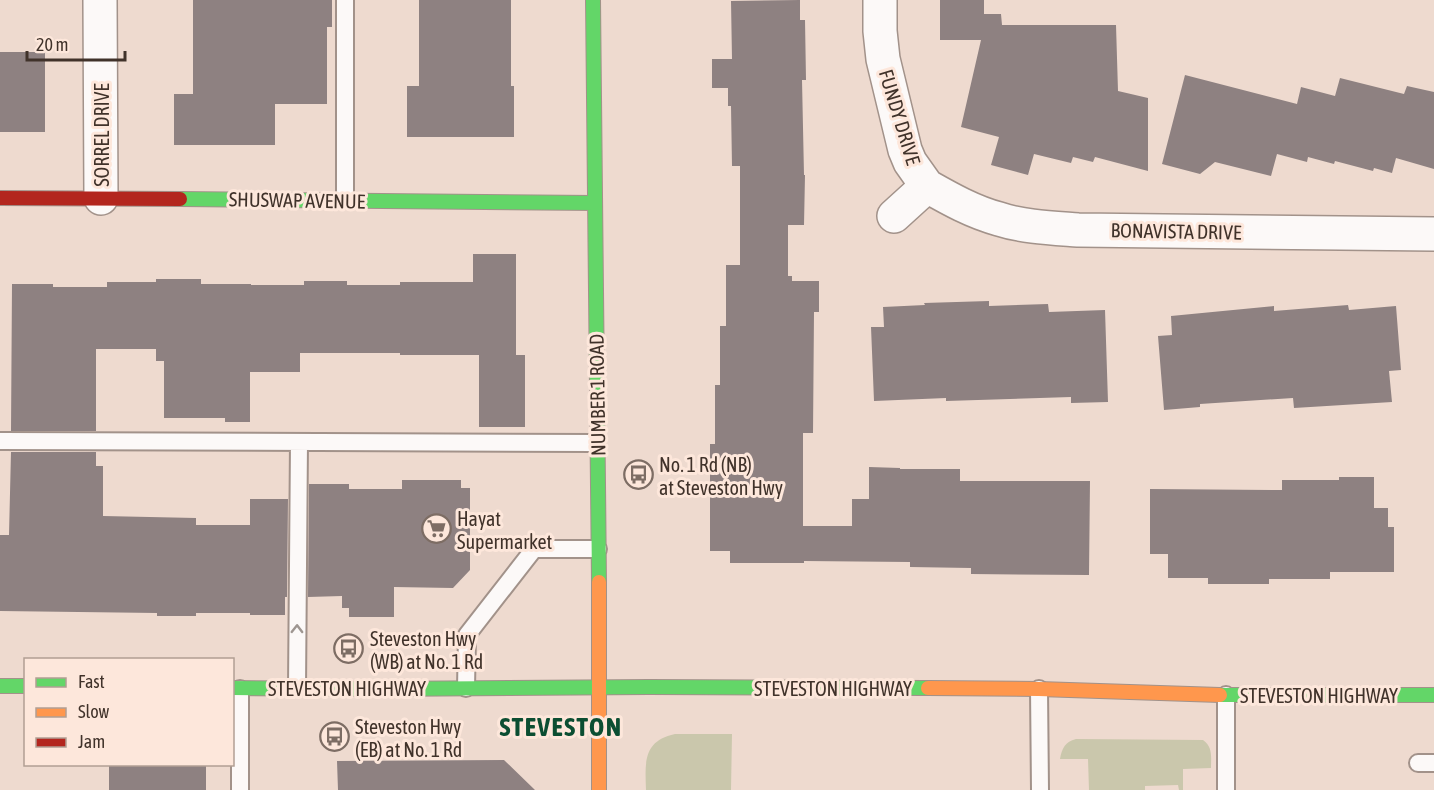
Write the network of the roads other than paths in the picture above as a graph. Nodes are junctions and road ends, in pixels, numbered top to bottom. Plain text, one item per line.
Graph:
1 (100, 0) edge
2 (345, 0) edge
3 (593, 0) edge
4 (880, 0) edge
5 (927, 186) junction
6 (0, 198) edge
7 (101, 198) junction
8 (345, 200) junction
9 (595, 203) junction
10 (894, 216) dead end
11 (1434, 234) edge
12 (0, 441) edge
13 (299, 442) junction
14 (597, 442) junction
15 (598, 549) junction
16 (0, 686) edge
17 (24, 686) edge
18 (599, 687) junction
19 (236, 688) edge
20 (297, 688) junction
21 (466, 688) junction
22 (1039, 689) junction
23 (1226, 695) junction
24 (1434, 695) edge
25 (240, 790) edge
26 (599, 790) edge
27 (1040, 790) edge
28 (1226, 790) edge

1 - 7 street, SORREL DRIVE
2 - 8 lane
3 - 9 main road, NUMBER 1 ROAD
4 - 5 street, FUNDY DRIVE
5 - 10 street, FUNDY DRIVE
5 - 11 street, BONAVISTA DRIVE
6 - 7 main road, SHUSWAP AVENUE
7 - 8 main road, SHUSWAP AVENUE
8 - 9 main road, SHUSWAP AVENUE
9 - 14 main road, NUMBER 1 ROAD
12 - 13 lane
13 - 14 lane
20 -> 13 lane
14 - 15 main road, NUMBER 1 ROAD
15 - 18 main road, NUMBER 1 ROAD
15 - 21 lane
16 - 17 main road
18 - 21 main road, STEVESTON HIGHWAY
18 - 22 main road, STEVESTON HIGHWAY
18 - 26 main road, NUMBER 1 ROAD
19 - 20 main road, STEVESTON HIGHWAY
19 - 25 lane
20 - 21 main road, STEVESTON HIGHWAY
22 - 23 main road, STEVESTON HIGHWAY
22 - 27 lane
23 - 24 main road, STEVESTON HIGHWAY
23 - 28 lane

